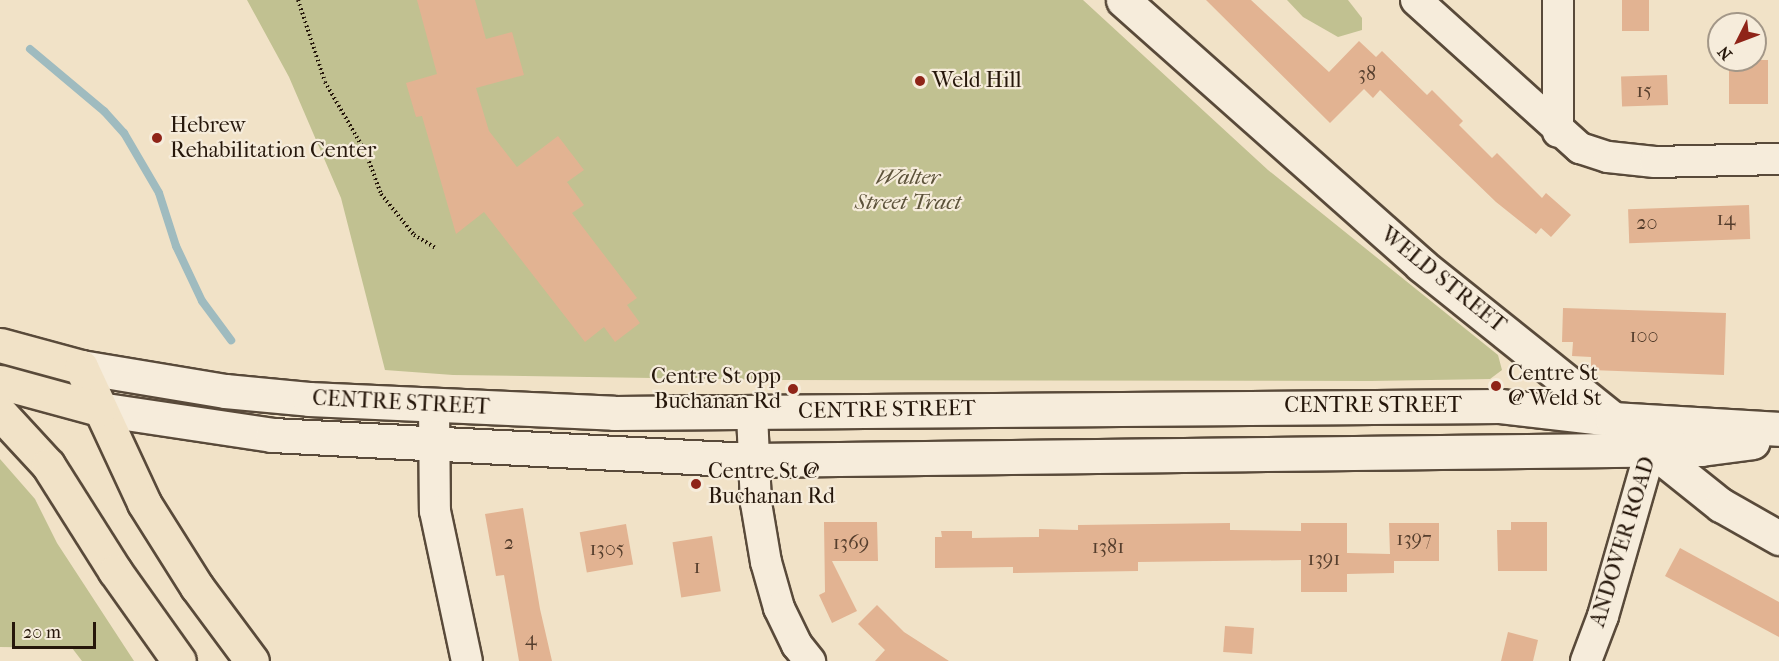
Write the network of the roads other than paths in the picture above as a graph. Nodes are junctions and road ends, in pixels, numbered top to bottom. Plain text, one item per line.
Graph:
1 (1123, 0) edge
2 (1416, 0) edge
3 (1558, 0) edge
4 (1558, 132) junction
5 (1779, 159) edge
6 (0, 345) edge
7 (81, 367) junction
8 (0, 382) edge
9 (434, 405) junction
10 (1461, 406) junction
11 (1006, 407) junction
12 (99, 409) junction
13 (0, 413) edge
14 (752, 413) junction
15 (1612, 419) junction
16 (1779, 429) edge
17 (1653, 435) junction
18 (1779, 439) edge
19 (433, 444) junction
20 (1461, 450) junction
21 (1005, 454) junction
22 (753, 460) junction
23 (1779, 538) edge
24 (179, 661) edge
25 (252, 661) edge
26 (467, 661) edge
27 (810, 661) edge
28 (1586, 661) edge

1 - 15 main road, WELD STREET
2 - 4 street
3 - 4 street
4 - 5 street
6 - 7 highway, CENTRE STREET
7 - 9 main road, CENTRE STREET
7 - 12 highway
8 - 12 highway, CENTRE STREET
9 - 14 main road, CENTRE STREET
9 - 19 street
10 - 11 main road, CENTRE STREET
10 - 15 main road, CENTRE STREET
10 - 20 main road
11 - 14 main road, CENTRE STREET
11 - 21 main road
12 - 19 main road, CENTRE STREET
12 - 25 highway
13 - 24 highway
14 - 22 street
15 - 17 main road, WELD STREET
16 - 17 main road, CENTRE STREET
17 - 18 main road, CENTRE STREET
17 - 20 main road, CENTRE STREET
17 - 23 main road, WELD STREET
17 - 28 street, ANDOVER ROAD
19 - 22 main road, CENTRE STREET
19 - 26 street
20 - 21 main road, CENTRE STREET
21 - 22 main road, CENTRE STREET
22 - 27 street

